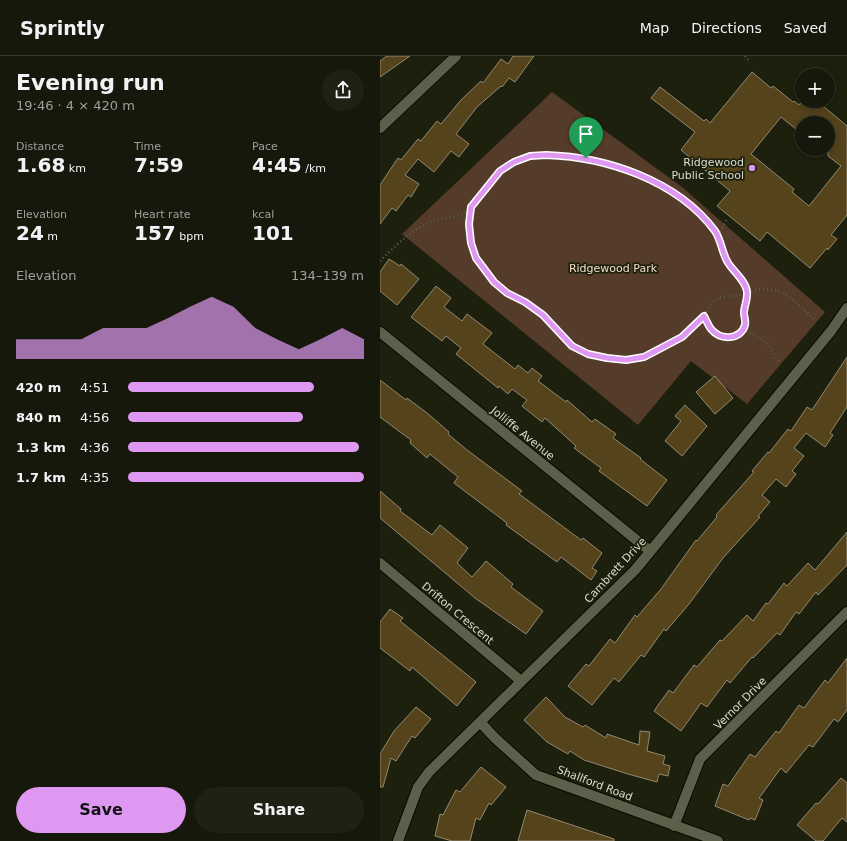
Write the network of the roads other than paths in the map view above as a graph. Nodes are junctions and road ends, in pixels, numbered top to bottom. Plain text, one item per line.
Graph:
1 (456, 56) edge
2 (380, 128) edge
3 (847, 308) edge
4 (380, 332) edge
5 (650, 551) junction
6 (382, 568) edge
7 (847, 612) edge
8 (521, 681) junction
9 (480, 722) junction
10 (674, 826) junction
11 (398, 841) edge
12 (718, 841) edge

1 - 2 street
3 - 5 street, Cambrett Drive
4 - 5 street, Jolliffe Avenue
5 - 8 street, Cambrett Drive
6 - 8 street, Drifton Crescent
7 - 10 street, Vernor Drive
8 - 9 street, Cambrett Drive
9 - 10 street, Shallford Road
9 - 11 street, Cambrett Drive
10 - 12 street, Shallford Road

